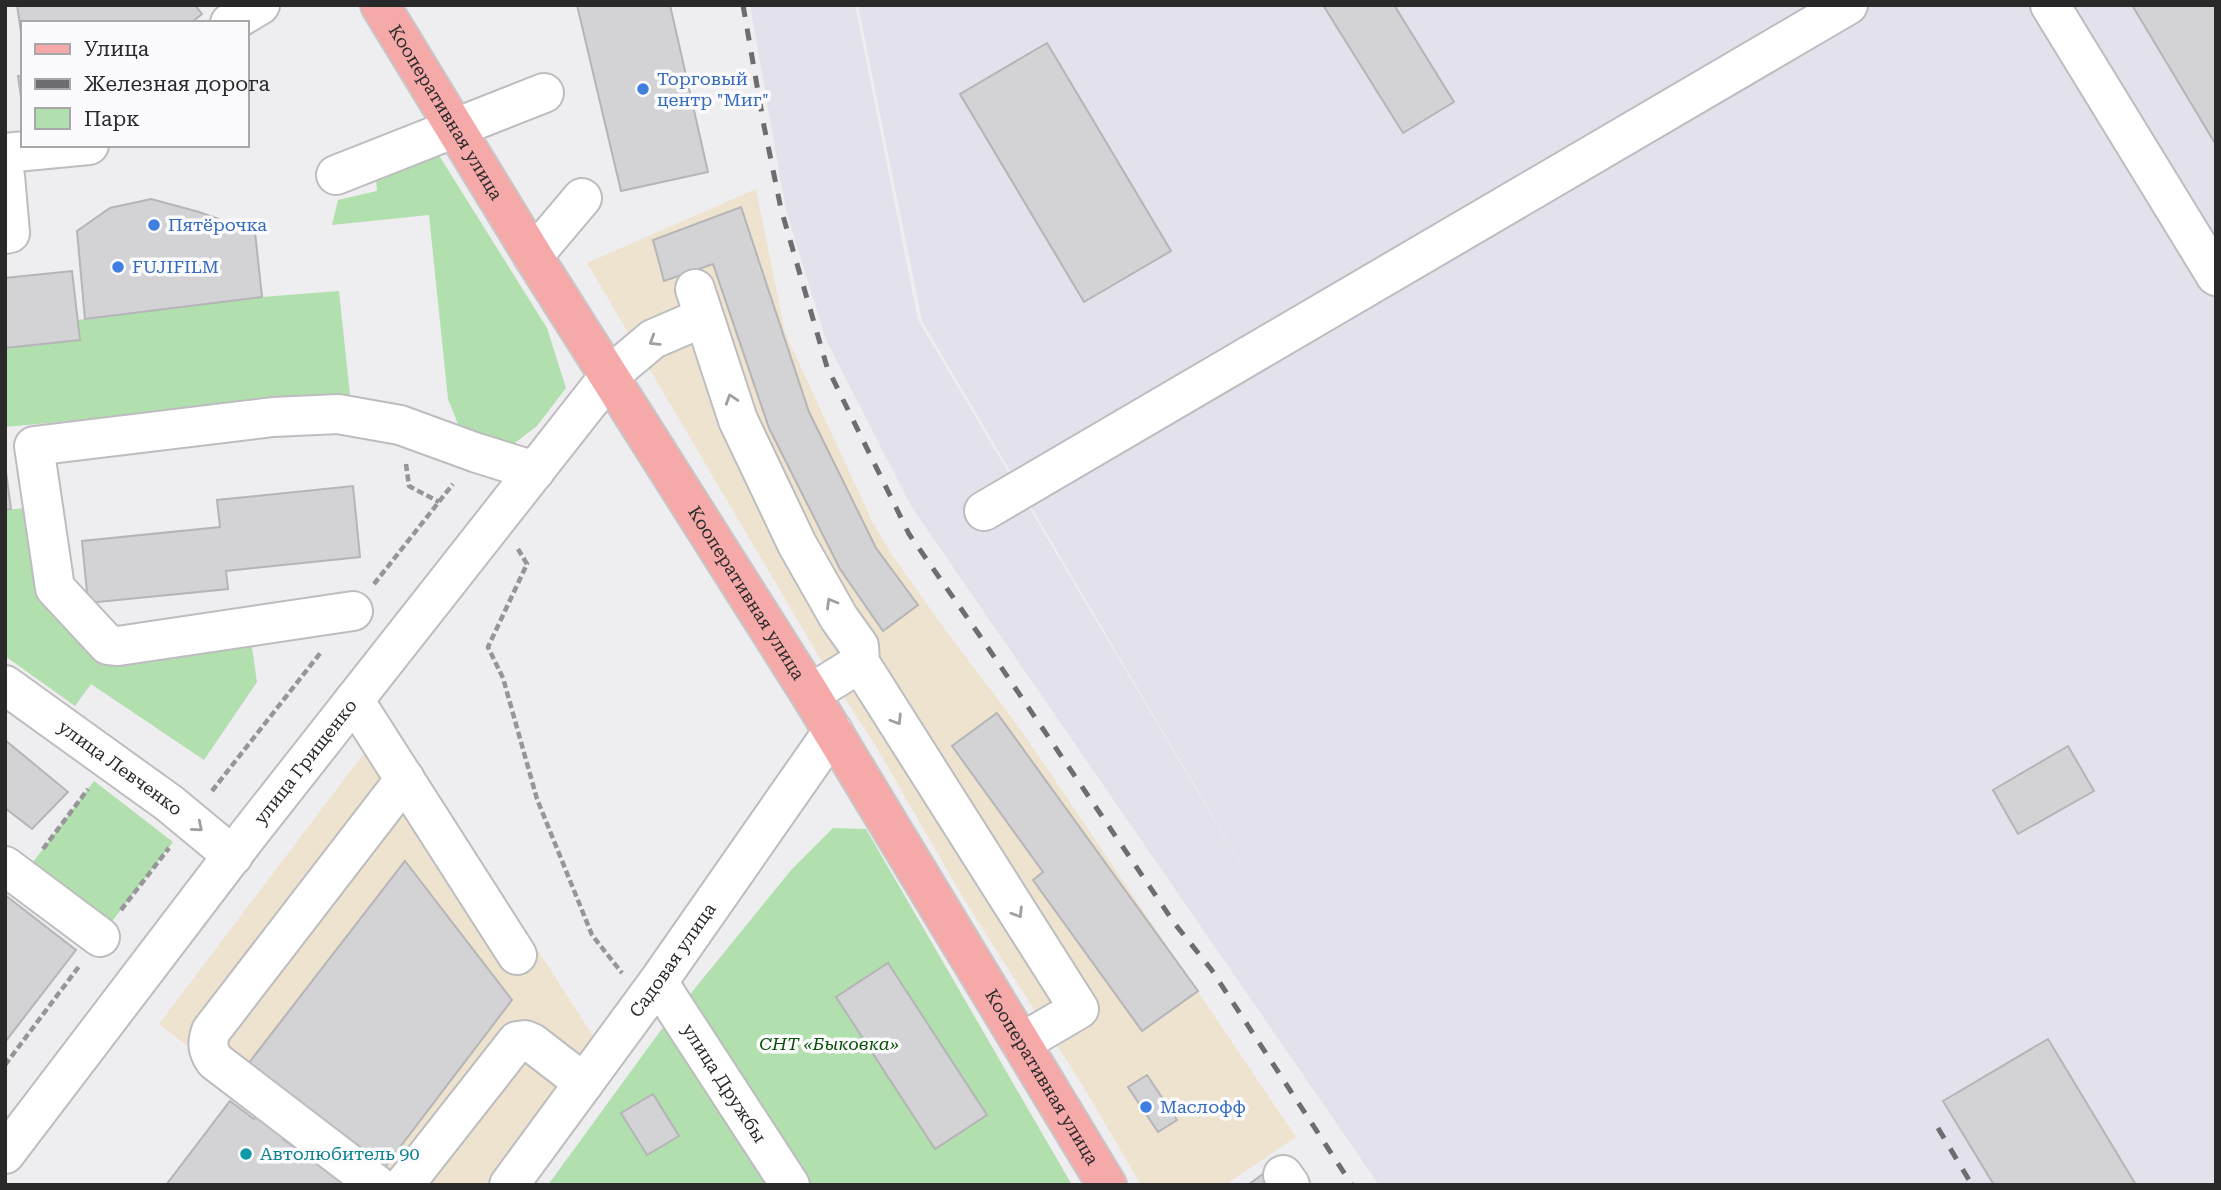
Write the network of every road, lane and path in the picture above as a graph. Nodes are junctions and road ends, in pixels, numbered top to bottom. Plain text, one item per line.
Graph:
1 (260, 5) edge
2 (380, 5) edge
3 (1848, 5) edge
4 (2050, 5) edge
5 (233, 21) edge
6 (544, 93) dead end
7 (455, 128) junction
8 (68, 147) edge
9 (5, 153) edge
10 (336, 175) dead end
11 (5, 176) edge
12 (582, 198) dead end
13 (5, 234) edge
14 (533, 256) junction
15 (2216, 276) edge
16 (610, 376) junction
17 (477, 453) junction
18 (535, 471) junction
19 (985, 511) dead end
20 (498, 516) junction
21 (353, 611) junction
22 (860, 663) junction
23 (5, 685) edge
24 (810, 694) junction
25 (354, 700) junction
26 (833, 731) junction
27 (109, 761) junction
28 (405, 779) junction
29 (190, 820) junction
30 (233, 856) junction
31 (13, 872) edge
32 (100, 937) junction
33 (517, 956) dead end
34 (651, 992) junction
35 (1021, 1043) junction
36 (5, 1065) edge
37 (584, 1083) junction
38 (5, 1154) edge
39 (377, 1185) edge
40 (404, 1185) edge
41 (509, 1185) edge
42 (790, 1185) edge
43 (1107, 1185) edge

1 - 5 street
2 - 7 main road, Кооперативная улица
3 - 19 street
4 - 15 street
6 - 7 street
7 - 10 street
7 - 14 main road, Кооперативная улица
8 - 9 street
11 - 13 street
12 - 14 street
14 - 16 main road, Кооперативная улица
16 - 18 street, улица Грищенко
22 -> 16 street, улица Грищенко
16 - 24 main road, Кооперативная улица
17 - 18 street
17 - 21 path
17 - 21 street
18 - 20 street, улица Грищенко
20 - 25 street, улица Грищенко
20 - 34 path
21 - 29 path
22 - 24 street
22 -> 35 street
23 - 27 street, улица Левченко
24 - 26 main road, Кооперативная улица
25 - 28 street
25 - 30 street, улица Грищенко
26 - 34 street, Садовая улица
26 - 35 main road, Кооперативная улица
27 - 29 street, улица Левченко
27 - 31 path
28 - 33 street
28 - 39 street
29 -> 30 street, улица Левченко
29 - 32 path
30 - 38 street, улица Грищенко
31 - 32 street
32 - 36 path
34 - 37 street, Садовая улица
34 - 42 street, улица Дружбы
35 - 43 main road, Кооперативная улица
37 - 40 street
37 - 41 street, Садовая улица

